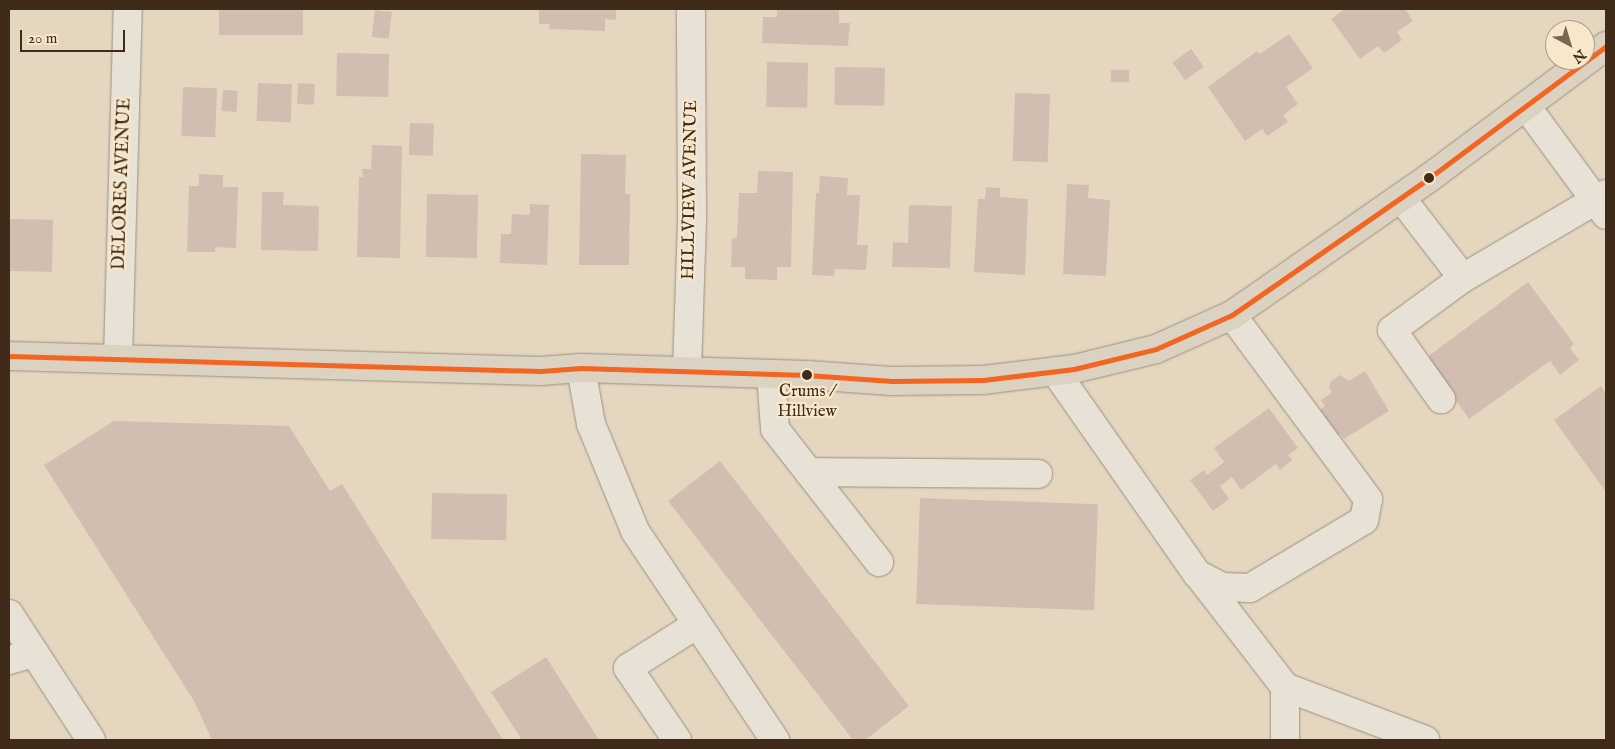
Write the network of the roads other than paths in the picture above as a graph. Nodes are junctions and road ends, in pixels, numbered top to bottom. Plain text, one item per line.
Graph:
1 (128, 9) edge
2 (691, 9) edge
3 (1606, 46) edge
4 (1526, 106) junction
5 (1401, 198) junction
6 (1603, 203) edge
7 (1463, 278) junction
8 (1232, 315) junction
9 (9, 356) edge
10 (118, 358) junction
11 (580, 368) junction
12 (687, 371) junction
13 (1055, 371) junction
14 (771, 374) junction
15 (1441, 399) dead end
16 (809, 472) junction
17 (1038, 474) dead end
18 (879, 562) dead end
19 (1198, 574) junction
20 (9, 614) edge
21 (696, 625) junction
22 (22, 657) edge
23 (1285, 687) junction
24 (91, 740) edge
25 (677, 740) edge
26 (775, 740) edge
27 (1285, 740) edge
28 (1426, 740) edge

1 - 10 street, DELORES AVENUE
2 - 12 street, HILLVIEW AVENUE
3 - 4 main road
4 - 5 main road
4 - 6 street
5 - 7 street
5 - 8 main road
6 - 7 street
7 - 15 street
8 - 13 main road
8 - 19 street
9 - 10 main road
10 - 11 main road
11 - 12 main road
11 - 21 street
12 - 14 main road
13 - 14 main road
13 - 19 street
14 - 16 street
16 - 17 street
16 - 18 street
19 - 23 street
20 - 22 street
21 - 25 street
21 - 26 street
22 - 24 street
23 - 27 street
23 - 28 street

